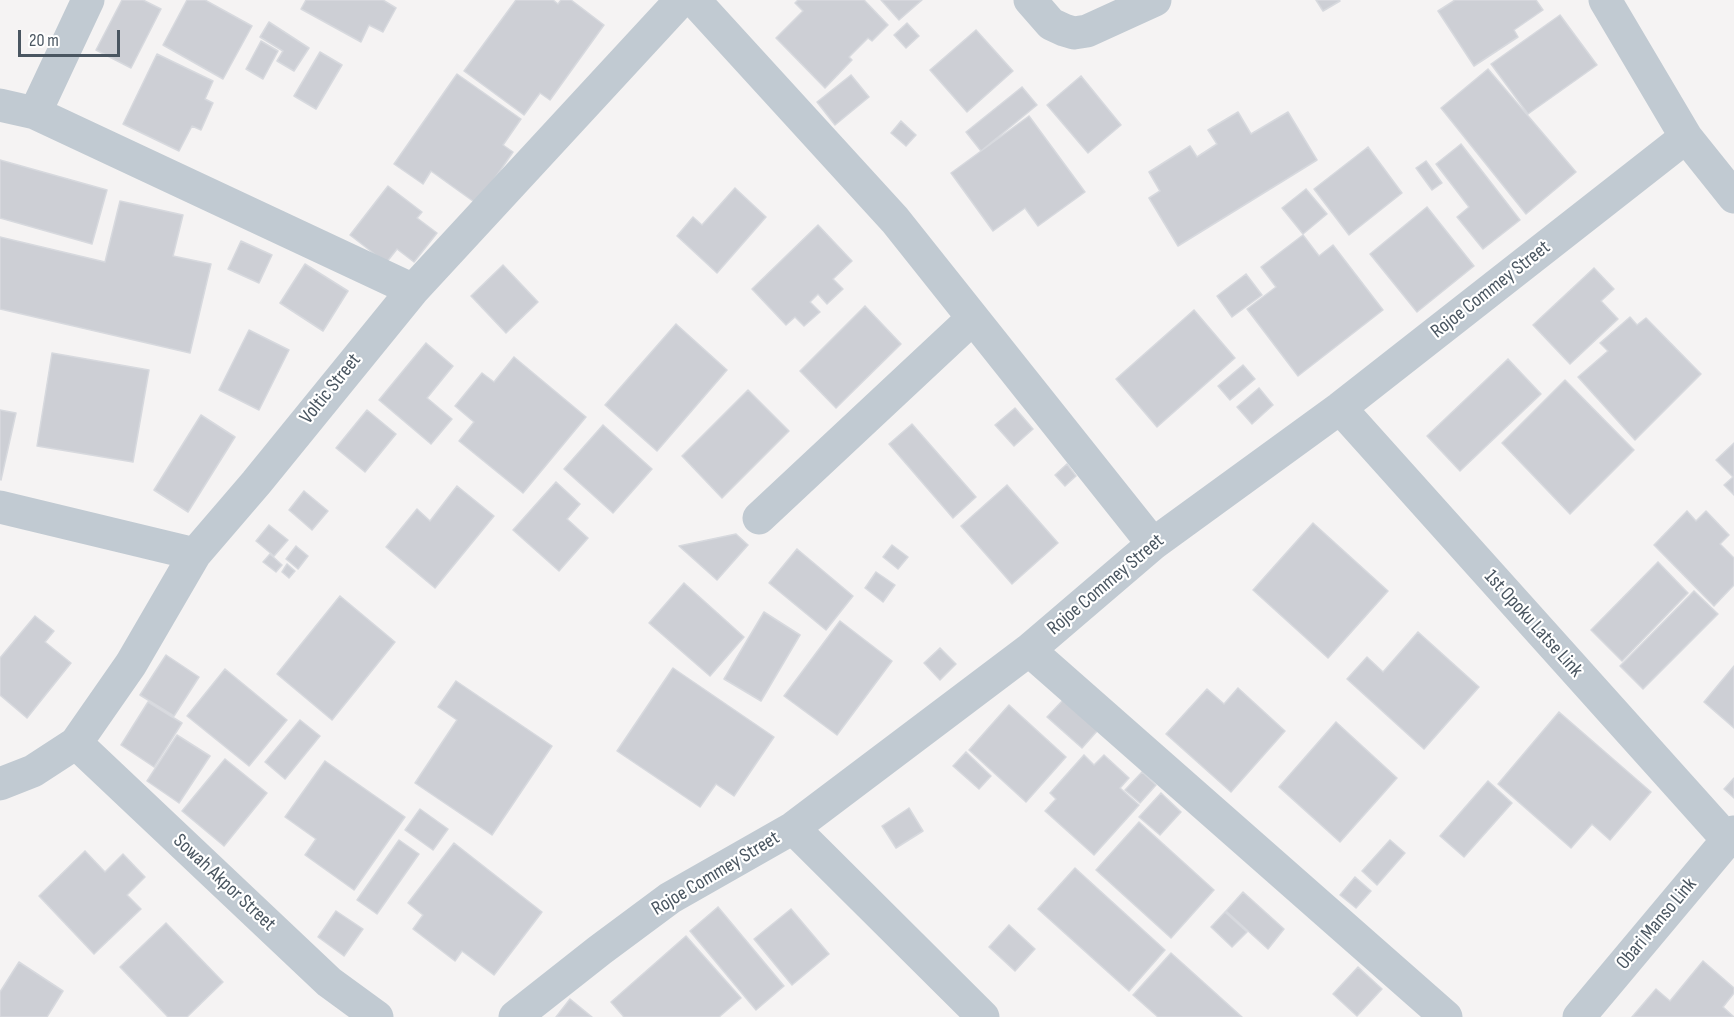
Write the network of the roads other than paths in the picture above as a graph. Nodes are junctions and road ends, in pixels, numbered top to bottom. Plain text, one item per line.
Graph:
1 (88, 0) edge
2 (681, 0) edge
3 (694, 0) edge
4 (1030, 0) edge
5 (1155, 0) edge
6 (1605, 0) edge
7 (0, 105) edge
8 (35, 113) junction
9 (1686, 137) junction
10 (1734, 198) edge
11 (413, 290) junction
12 (973, 318) junction
13 (1340, 408) junction
14 (0, 507) edge
15 (759, 518) dead end
16 (1153, 544) junction
17 (195, 554) junction
18 (1029, 650) junction
19 (76, 743) junction
20 (0, 784) edge
21 (793, 828) junction
22 (1731, 836) edge
23 (377, 1017) edge
24 (515, 1017) edge
25 (983, 1017) edge
26 (1446, 1017) edge
27 (1579, 1017) edge

1 - 8 street
2 - 11 street, Voltic Street
3 - 12 street
4 - 5 street
6 - 9 street
7 - 8 street
8 - 11 street
9 - 10 street
9 - 13 street, Rojoe Commey Street
11 - 17 street, Voltic Street
12 - 15 street
12 - 16 street
13 - 16 street, Rojoe Commey Street
13 - 22 street, 1st Opoku Latse Link
14 - 17 street
16 - 18 street, Rojoe Commey Street
17 - 19 street, Voltic Street
18 - 21 street, Rojoe Commey Street
18 - 26 street
19 - 20 street, Voltic Street
19 - 23 street, Sowah Akpor Street
21 - 24 street, Rojoe Commey Street
21 - 25 street
22 - 27 street, Obari Manso Link

